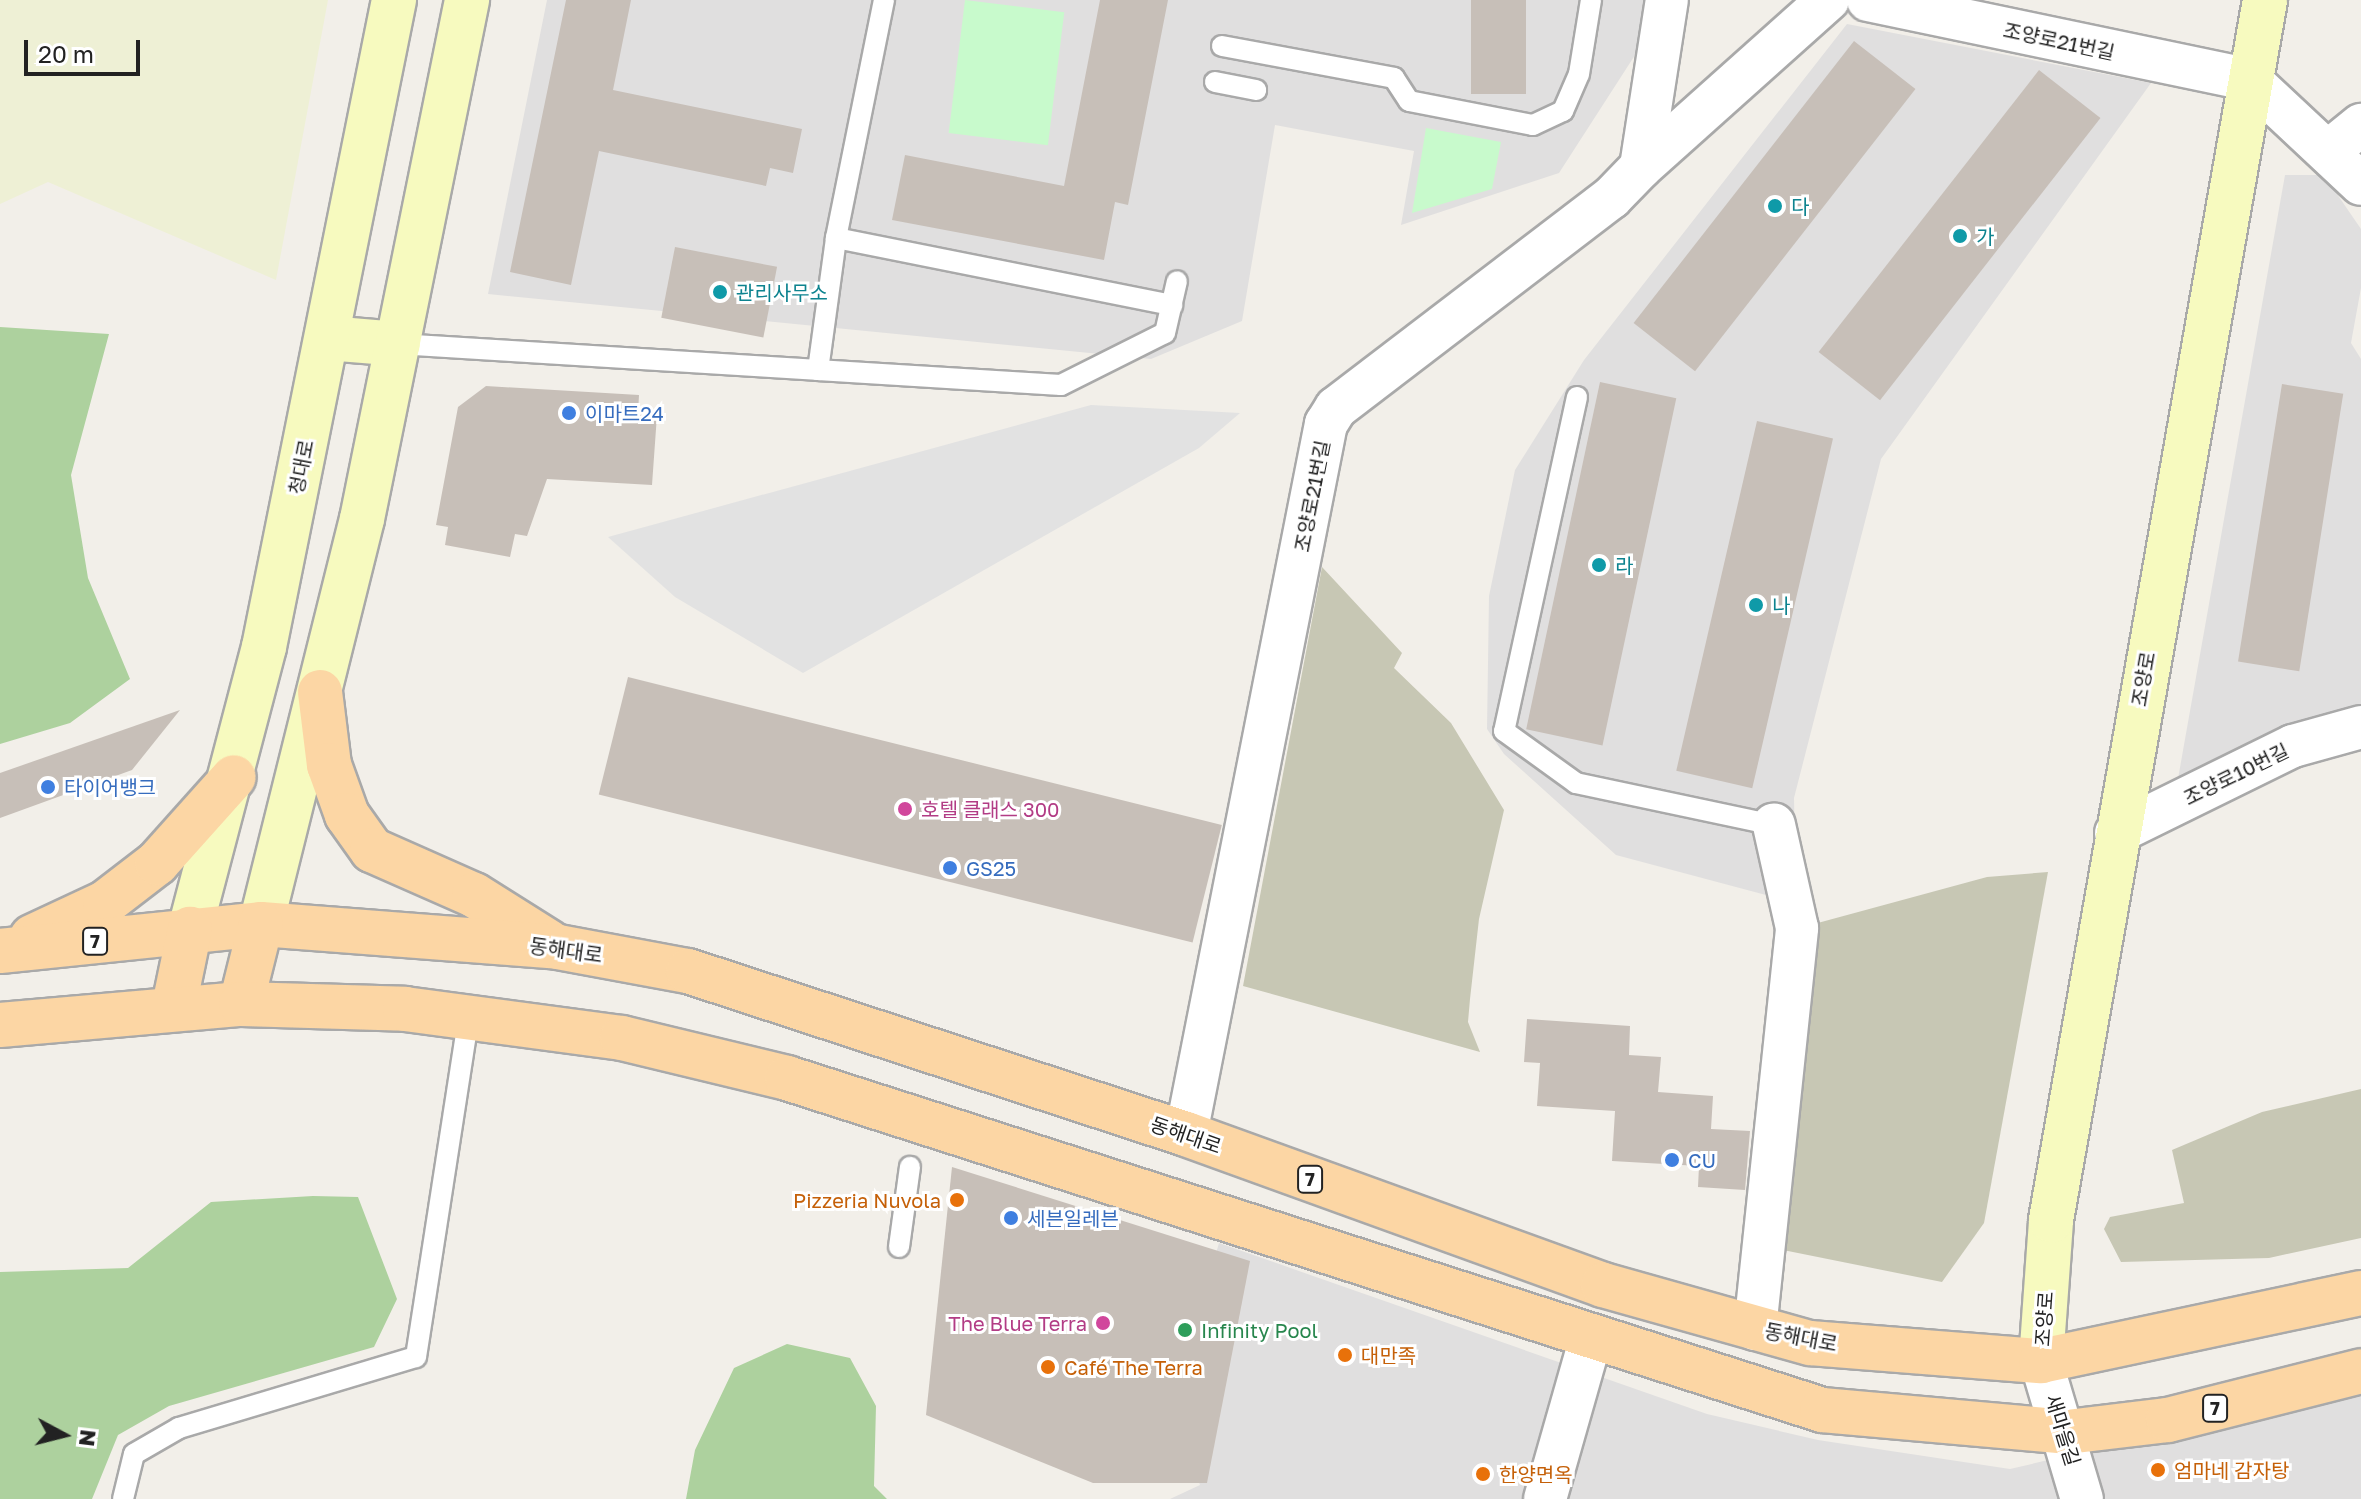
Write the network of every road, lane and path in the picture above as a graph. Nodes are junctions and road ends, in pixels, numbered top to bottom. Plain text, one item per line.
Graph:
1 (394, 0) edge
2 (467, 0) edge
3 (884, 0) edge
4 (1591, 0) edge
5 (1667, 0) edge
6 (1828, 0) edge
7 (1868, 0) edge
8 (2265, 0) edge
9 (1222, 46) dead end
10 (2250, 80) junction
11 (1215, 82) dead end
12 (1256, 90) dead end
13 (2346, 137) edge
14 (1641, 167) junction
15 (2361, 184) edge
16 (836, 238) junction
17 (1177, 281) dead end
18 (1172, 305) junction
19 (327, 338) junction
20 (398, 344) junction
21 (818, 370) junction
22 (1577, 397) dead end
23 (320, 692) junction
24 (2361, 727) edge
25 (234, 777) junction
26 (1774, 825) joint
27 (2116, 833) junction
28 (261, 924) junction
29 (190, 929) junction
30 (558, 947) junction
31 (2, 951) edge
32 (241, 1004) junction
33 (174, 1006) junction
34 (469, 1015) junction
35 (0, 1025) edge
36 (1186, 1134) junction
37 (910, 1167) dead end
38 (899, 1247) dead end
39 (2361, 1293) edge
40 (1755, 1329) junction
41 (1590, 1341) junction
42 (2041, 1361) junction
43 (2361, 1371) edge
44 (2067, 1432) junction
45 (123, 1499) edge
46 (1545, 1499) edge
47 (2082, 1499) edge

1 - 19 street, 청대로
2 - 20 street
3 - 16 lane
4 - 9 lane
5 - 14 street
6 - 14 street, 조양로21번길
7 - 10 street, 조양로21번길
8 - 10 street, 조양로
10 - 13 street
10 - 27 street, 조양로
11 - 12 lane
13 - 15 street
14 - 36 street, 조양로21번길
16 - 18 lane
16 - 21 lane
17 - 18 lane
18 - 21 lane
19 - 20 street
19 - 25 street, 청대로
20 - 21 lane
20 - 23 street
22 - 26 lane
23 - 28 street
23 - 30 main road
24 - 27 street, 조양로10번길
25 - 29 street, 청대로
25 - 31 main road
26 - 40 street
27 - 42 street, 조양로
28 - 29 main road, 동해대로 / 7
28 - 30 main road, 동해대로 / 7
28 - 32 main road
29 - 31 main road, 동해대로 / 7
29 - 33 main road
30 - 36 main road, 동해대로 / 7
32 - 33 main road, 7
32 - 34 main road, 7
33 - 35 main road, 7
34 - 41 main road, 7
34 - 45 lane
36 - 40 main road, 동해대로 / 7
37 - 38 lane
39 - 42 main road, 동해대로 / 7
40 - 42 main road, 동해대로 / 7
41 - 44 main road, 7
41 - 46 street
42 - 44 street, 새마을길
43 - 44 main road, 7
44 - 47 street, 새마을길

